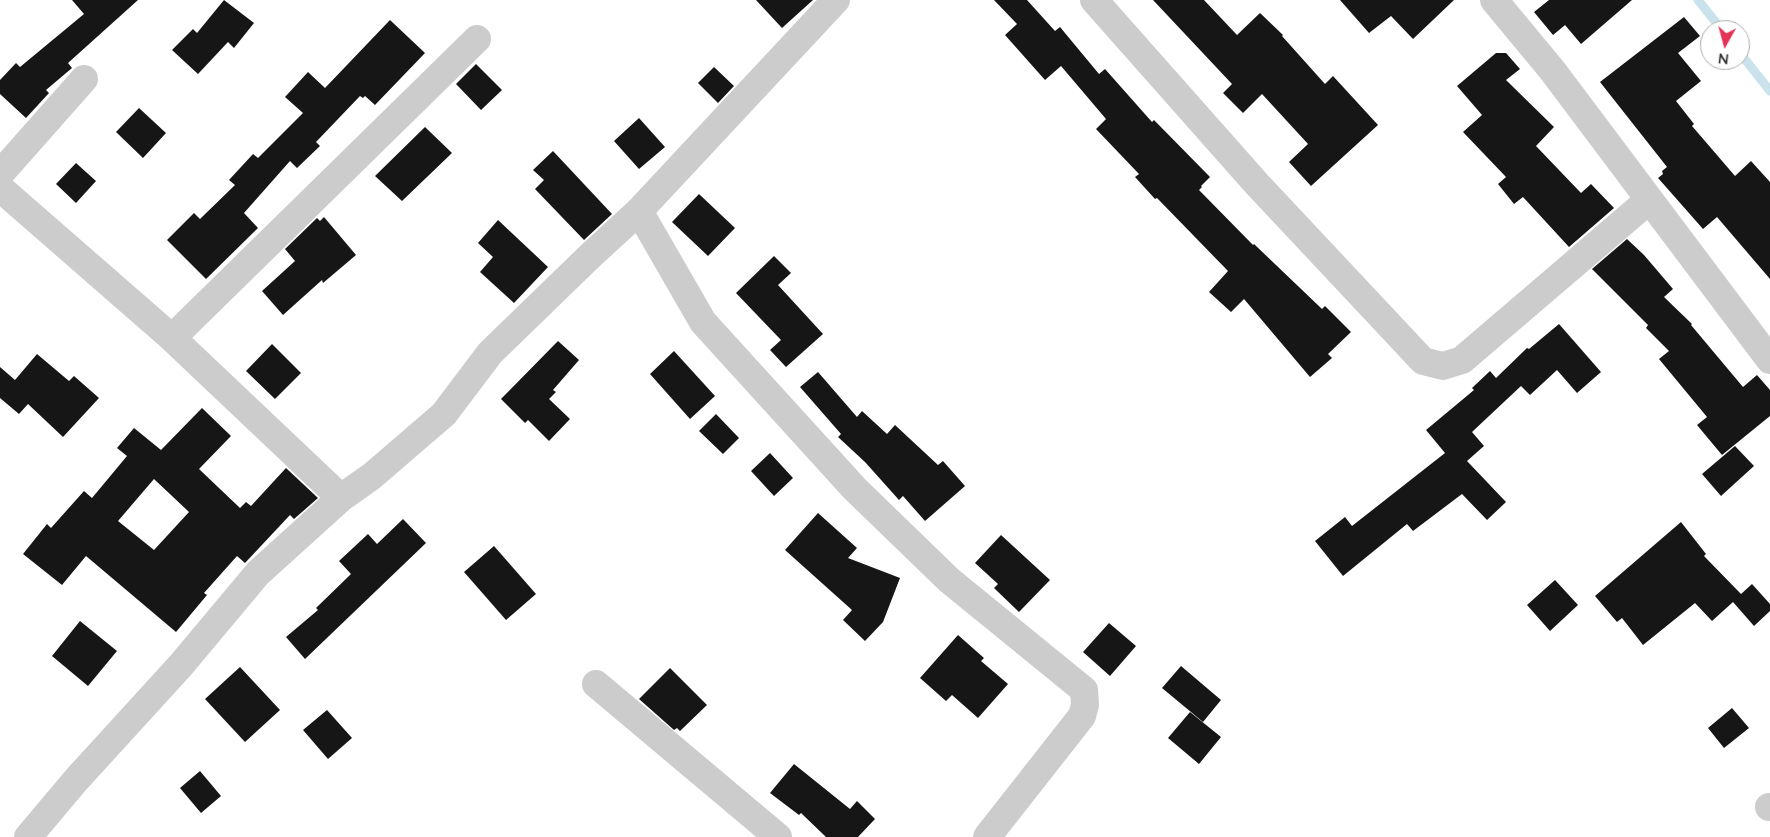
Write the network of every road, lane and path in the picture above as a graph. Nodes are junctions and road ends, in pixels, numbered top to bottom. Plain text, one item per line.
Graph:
1 (836, 0) edge
2 (1094, 0) edge
3 (1494, 0) edge
4 (476, 38) dead end
5 (84, 79) dead end
6 (0, 174) edge
7 (0, 188) edge
8 (1649, 200) junction
9 (639, 211) junction
10 (172, 338) junction
11 (1770, 360) edge
12 (341, 498) junction
13 (596, 684) dead end
14 (28, 837) edge
15 (778, 837) edge
16 (987, 837) edge

1 - 9 street
2 - 8 street
3 - 8 street
4 - 10 street
5 - 6 street
7 - 10 street
8 - 11 street
9 - 12 street
9 - 16 street
10 - 12 street
12 - 14 street
13 - 15 street

